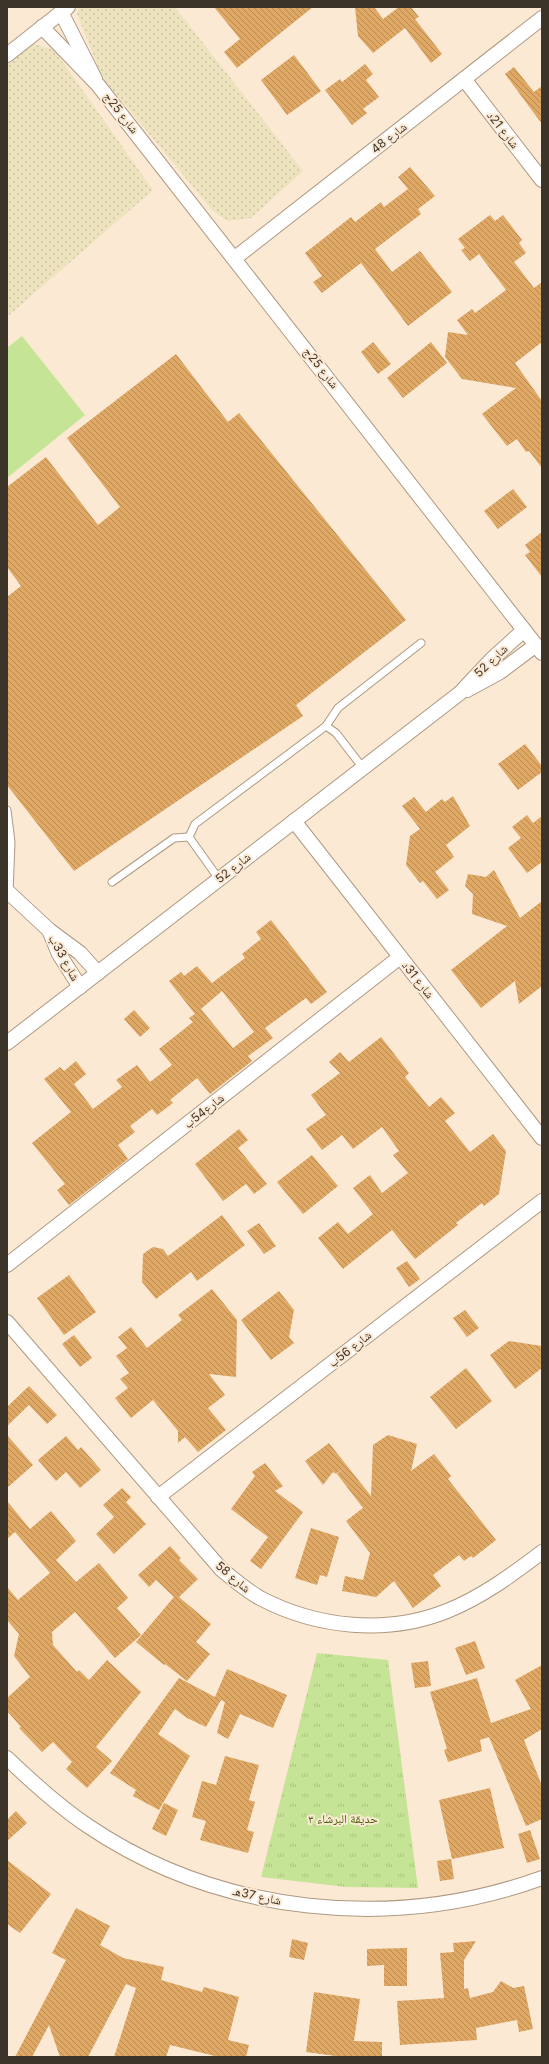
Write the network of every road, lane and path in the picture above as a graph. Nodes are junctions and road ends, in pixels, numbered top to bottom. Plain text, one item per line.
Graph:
1 (65, 9) edge
2 (542, 18) edge
3 (42, 27) junction
4 (7, 55) edge
5 (464, 80) junction
6 (98, 85) junction
7 (542, 180) edge
8 (235, 258) junction
9 (524, 630) junction
10 (421, 643) dead end
11 (539, 649) edge
12 (460, 693) junction
13 (326, 726) junction
14 (363, 768) junction
15 (7, 810) edge
16 (294, 821) junction
17 (189, 837) junction
18 (219, 880) junction
19 (112, 882) dead end
20 (8, 892) edge
21 (49, 930) junction
22 (400, 957) junction
23 (98, 973) junction
24 (80, 987) junction
25 (7, 1043) edge
26 (542, 1138) edge
27 (542, 1200) edge
28 (7, 1265) edge
29 (7, 1322) edge
30 (158, 1497) junction
31 (542, 1552) edge
32 (7, 1758) edge
33 (542, 1878) edge

1 - 3 street
1 - 6 street, شارع 25ج
2 - 5 street, شارع 48
3 - 4 street
3 - 6 street, شارع 25ج
5 - 7 street, شارع 21د
5 - 8 street, شارع 48
6 - 8 street, شارع 25ج
8 - 9 street, شارع 25ج
9 - 11 street, شارع 25ج
9 - 12 street, شارع 52
10 - 13 lane
11 - 12 street, شارع 52
12 - 14 street, شارع 52
13 - 14 lane
13 - 17 lane
14 - 16 street, شارع 52
15 - 20 lane
16 - 18 street, شارع 52
16 - 22 street, شارع 31د
17 - 18 lane
17 - 19 lane
18 - 23 street, شارع 52
20 - 21 street, شارع 33ب
21 - 23 street, شارع 33ب
21 - 24 street, شارع 33ب
22 - 26 street, شارع 31د
22 - 28 street, شارع54ب
23 - 24 street, شارع 52
24 - 25 street, شارع 52
27 - 30 street, شارع 56ب
29 - 30 street, شارع 58
30 - 31 street, شارع 58
32 - 33 street, شارع 37هـ

